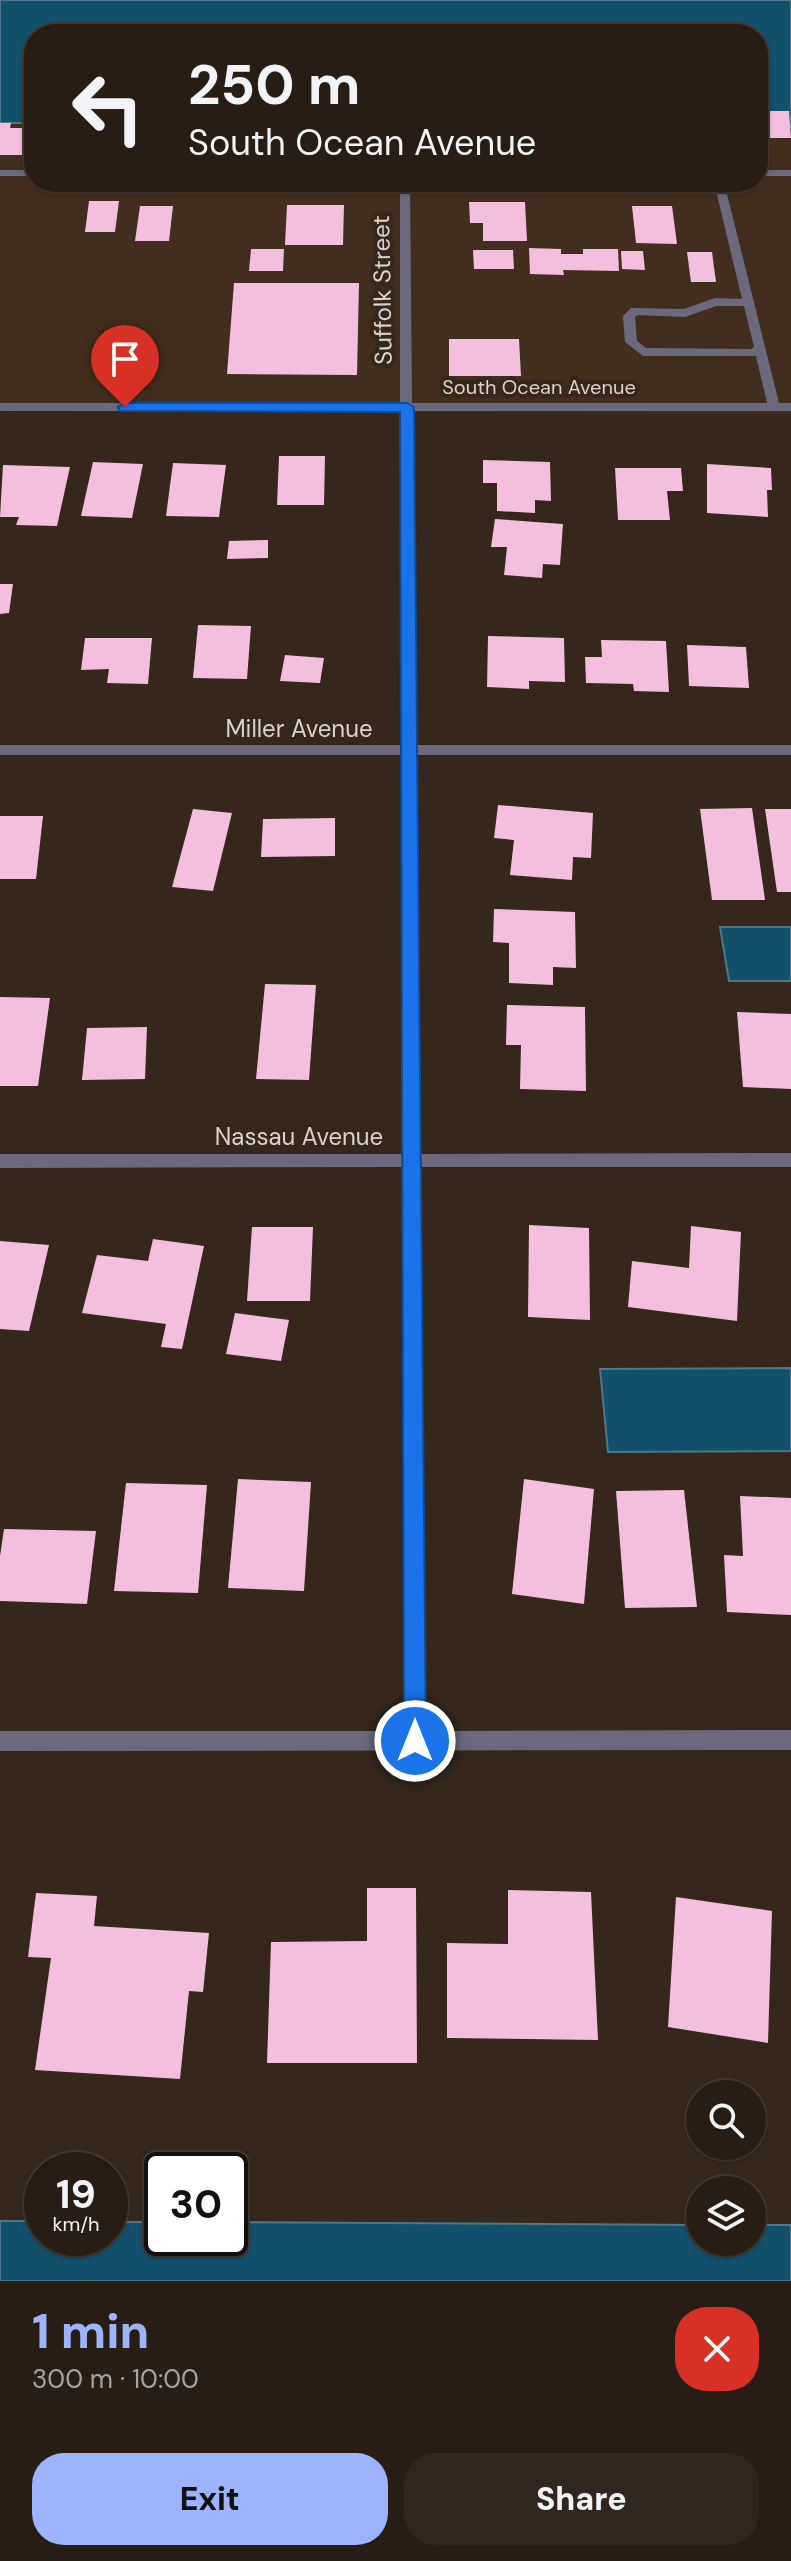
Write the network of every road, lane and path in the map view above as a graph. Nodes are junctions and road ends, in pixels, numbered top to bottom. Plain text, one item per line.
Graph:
1 (0, 173) edge
2 (24, 173) edge
3 (768, 173) edge
4 (791, 173) edge
5 (405, 192) edge
6 (721, 192) edge
7 (748, 303) junction
8 (760, 348) junction
9 (0, 407) edge
10 (407, 407) junction
11 (774, 407) junction
12 (791, 407) edge
13 (0, 750) edge
14 (410, 750) junction
15 (791, 750) edge
16 (412, 1160) junction
17 (791, 1160) edge
18 (0, 1161) edge
19 (791, 1740) edge
20 (0, 1741) edge
21 (415, 1741) junction

1 - 2 street
3 - 4 street
5 - 10 street, Suffolk Street
6 - 7 street
7 - 8 street
7 - 8 street
8 - 11 street
9 - 10 street, South Ocean Avenue
10 - 11 street, South Ocean Avenue
10 - 14 street, Suffolk Street
11 - 12 street, South Ocean Avenue
13 - 14 street, Miller Avenue
14 - 15 street, Miller Avenue
14 - 16 street, Suffolk Street
16 - 17 street, Nassau Avenue
16 - 18 street, Nassau Avenue
16 - 21 street, Suffolk Street
19 - 21 street
20 - 21 street

